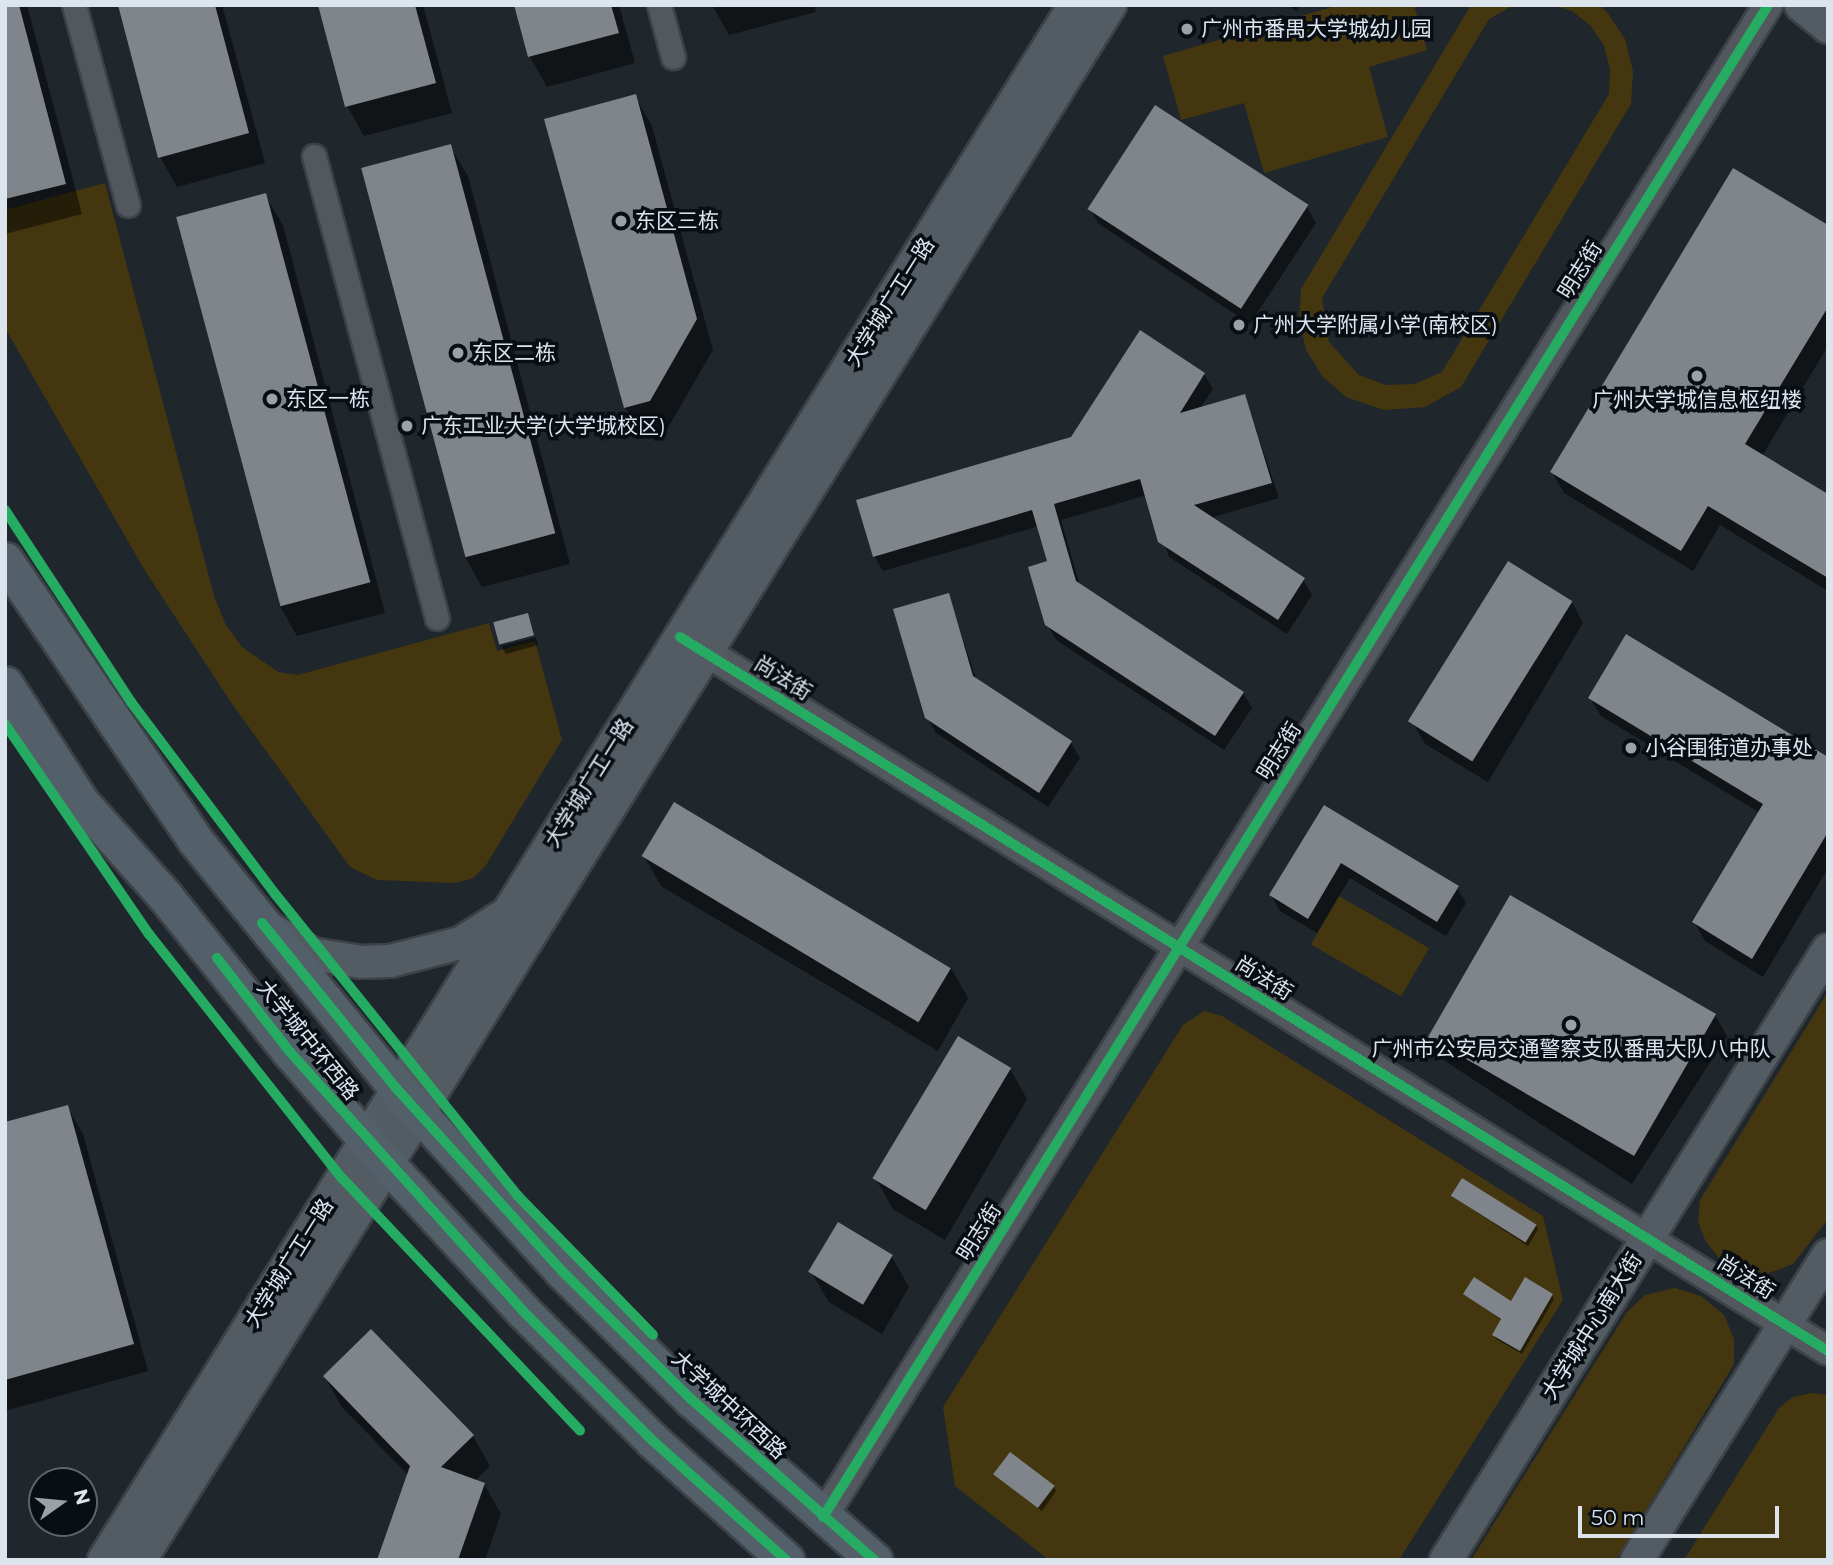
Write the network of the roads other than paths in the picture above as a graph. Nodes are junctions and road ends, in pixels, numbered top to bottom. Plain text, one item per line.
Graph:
1 (75, 5) edge
2 (659, 5) edge
3 (1074, 5) edge
4 (1110, 5) edge
5 (1768, 5) edge
6 (1801, 5) edge
7 (1828, 27) edge
8 (673, 57) dead end
9 (314, 156) dead end
10 (128, 205) dead end
11 (5, 560) edge
12 (437, 618) dead end
13 (693, 644) junction
14 (5, 684) edge
15 (509, 911) junction
16 (262, 923) junction
17 (1180, 947) junction
18 (1828, 950) edge
19 (408, 1101) junction
20 (377, 1152) junction
21 (1647, 1239) junction
22 (1828, 1255) edge
23 (1785, 1324) junction
24 (1828, 1351) edge
25 (823, 1517) junction
26 (104, 1560) edge
27 (139, 1560) edge
28 (786, 1560) edge
29 (874, 1560) edge
30 (1446, 1560) edge
31 (1637, 1560) edge

1 - 10 street
2 - 8 street
3 - 13 main road, 大学城广工一路
4 - 13 main road, 大学城广工一路
5 - 17 street, 明志街
6 - 7 main road
9 - 12 street
11 - 16 main road, 大学城中环西路
13 - 15 main road, 大学城广工一路
13 - 17 street, 尚法街
13 - 19 main road, 大学城广工一路
14 - 20 main road, 大学城中环西路
15 - 16 main road
15 - 19 main road, 大学城广工一路
16 - 19 main road, 大学城中环西路
17 - 21 street, 尚法街
17 - 25 street, 明志街
18 - 21 main road, 大学城中心南大街
19 - 20 main road, 大学城广工一路
19 - 25 main road, 大学城中环西路
20 - 26 main road, 大学城广工一路
20 - 27 main road, 大学城广工一路
20 - 28 main road, 大学城中环西路
21 - 23 street, 尚法街
21 - 30 main road, 大学城中心南大街
22 - 23 main road
23 - 24 street, 尚法街
23 - 31 main road
25 - 29 main road, 大学城中环西路

